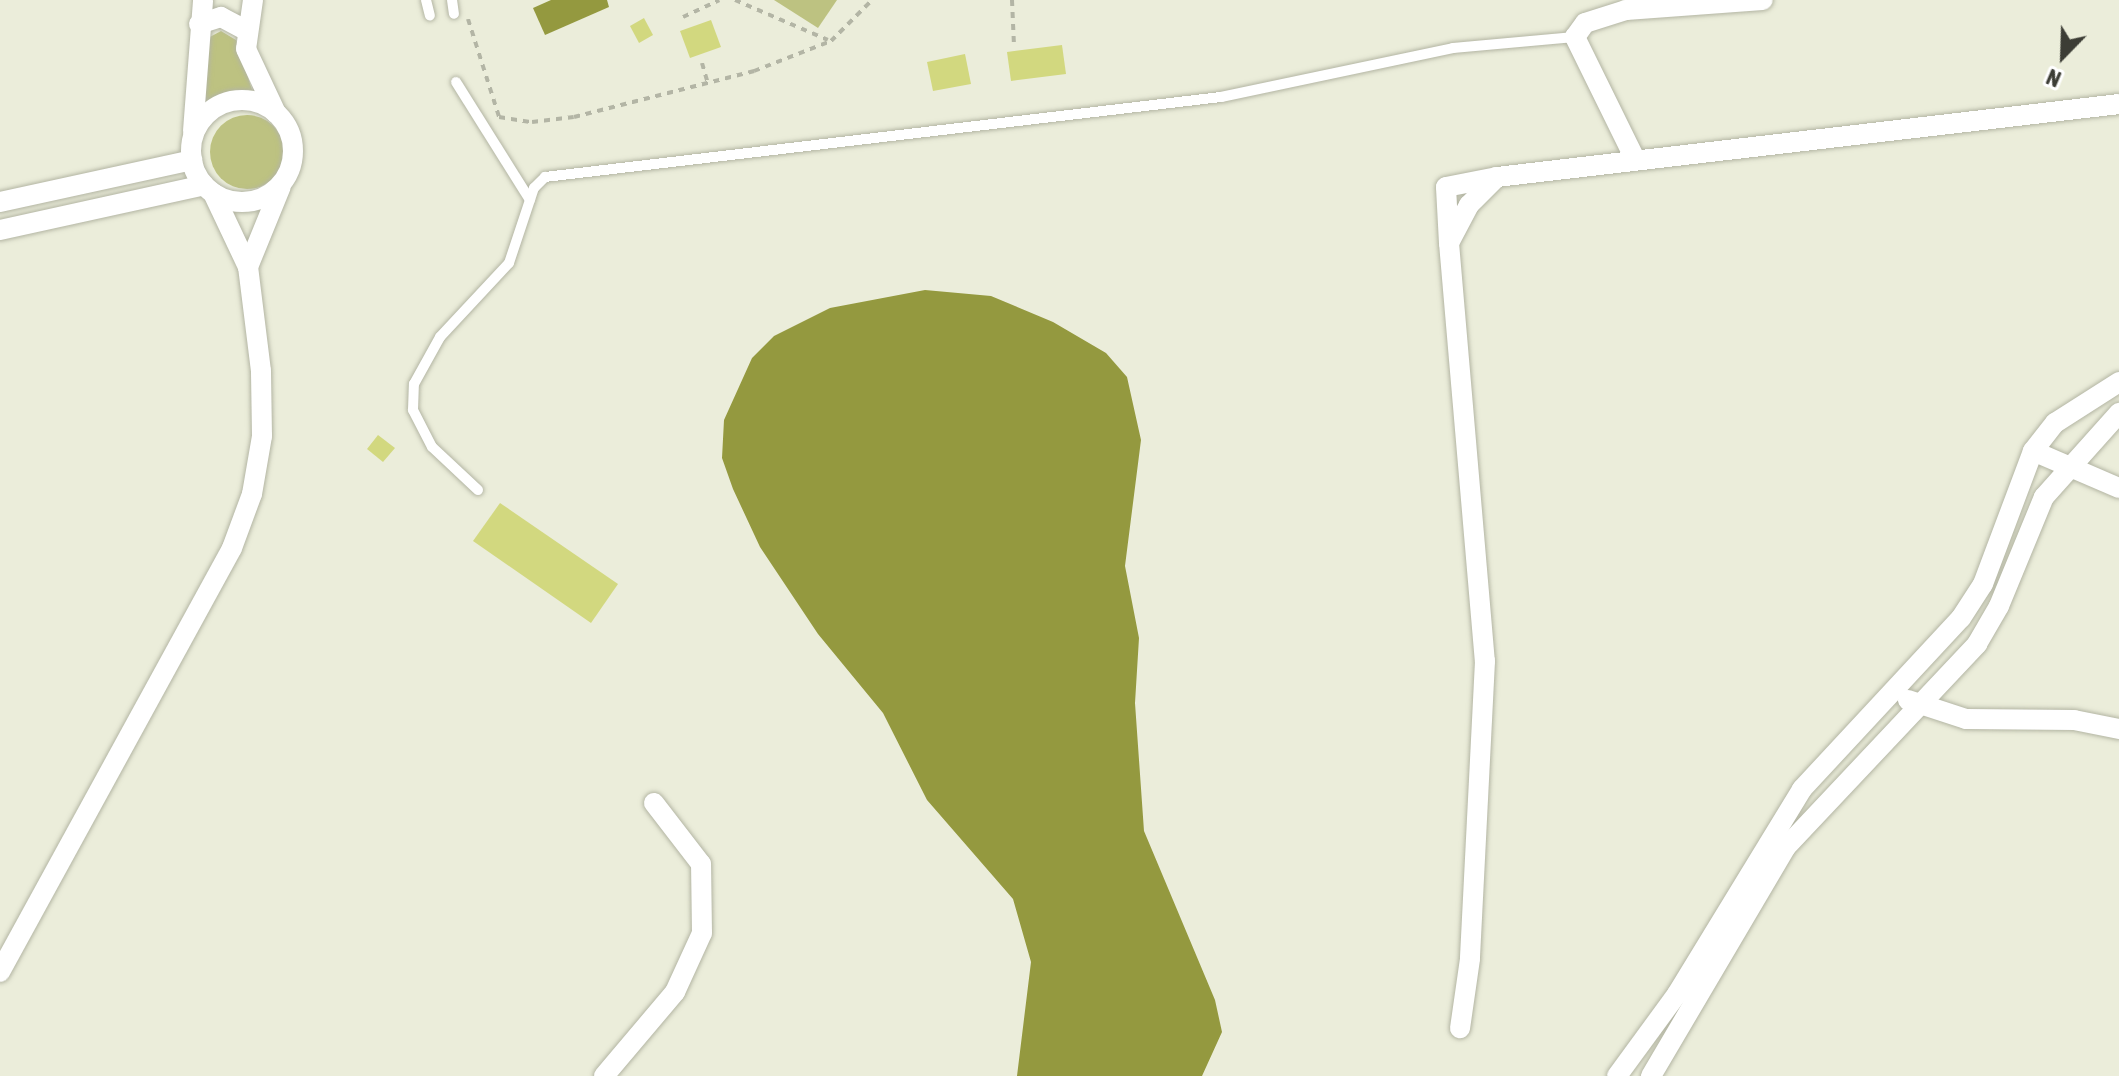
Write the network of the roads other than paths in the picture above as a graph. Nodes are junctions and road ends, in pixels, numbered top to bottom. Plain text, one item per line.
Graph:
1 (203, 0) edge
2 (253, 0) edge
3 (426, 0) edge
4 (452, 0) edge
5 (1763, 0) edge
6 (454, 14) dead end
7 (430, 16) dead end
8 (199, 24) junction
9 (245, 30) junction
10 (1575, 37) junction
11 (456, 82) dead end
12 (2119, 104) edge
13 (278, 117) junction
14 (192, 138) junction
15 (1634, 157) junction
16 (192, 160) junction
17 (1497, 177) junction
18 (281, 185) junction
19 (208, 189) junction
20 (530, 200) junction
21 (0, 202) edge
22 (0, 230) edge
23 (1449, 243) junction
24 (248, 267) junction
25 (2119, 382) edge
26 (2119, 413) edge
27 (2033, 451) junction
28 (2065, 470) junction
29 (2119, 488) edge
30 (478, 490) dead end
31 (1894, 690) junction
32 (1917, 707) junction
33 (2119, 729) edge
34 (654, 803) dead end
35 (0, 972) edge
36 (1460, 1028) dead end
37 (604, 1076) edge
38 (1617, 1076) edge
39 (1651, 1076) edge

1 - 8 street
2 - 9 street
3 - 7 lane
4 - 6 lane
5 - 10 street
8 - 9 street
8 - 14 street
9 - 13 street
10 - 15 street
10 - 20 lane
11 - 20 lane
12 - 15 street
13 - 14 street
13 - 18 street
14 - 16 street
15 - 17 street
16 - 19 street
16 - 21 street
17 - 23 street
17 - 23 street
18 - 19 street
18 - 24 street
19 - 22 street
19 - 24 street
20 - 30 lane
23 - 36 street
24 - 35 street
25 - 27 street
26 - 28 street
27 - 28 street
27 - 31 street
28 - 29 street
28 - 32 street
31 - 32 street
31 - 38 street
32 - 33 street
32 - 39 street
34 - 37 street

